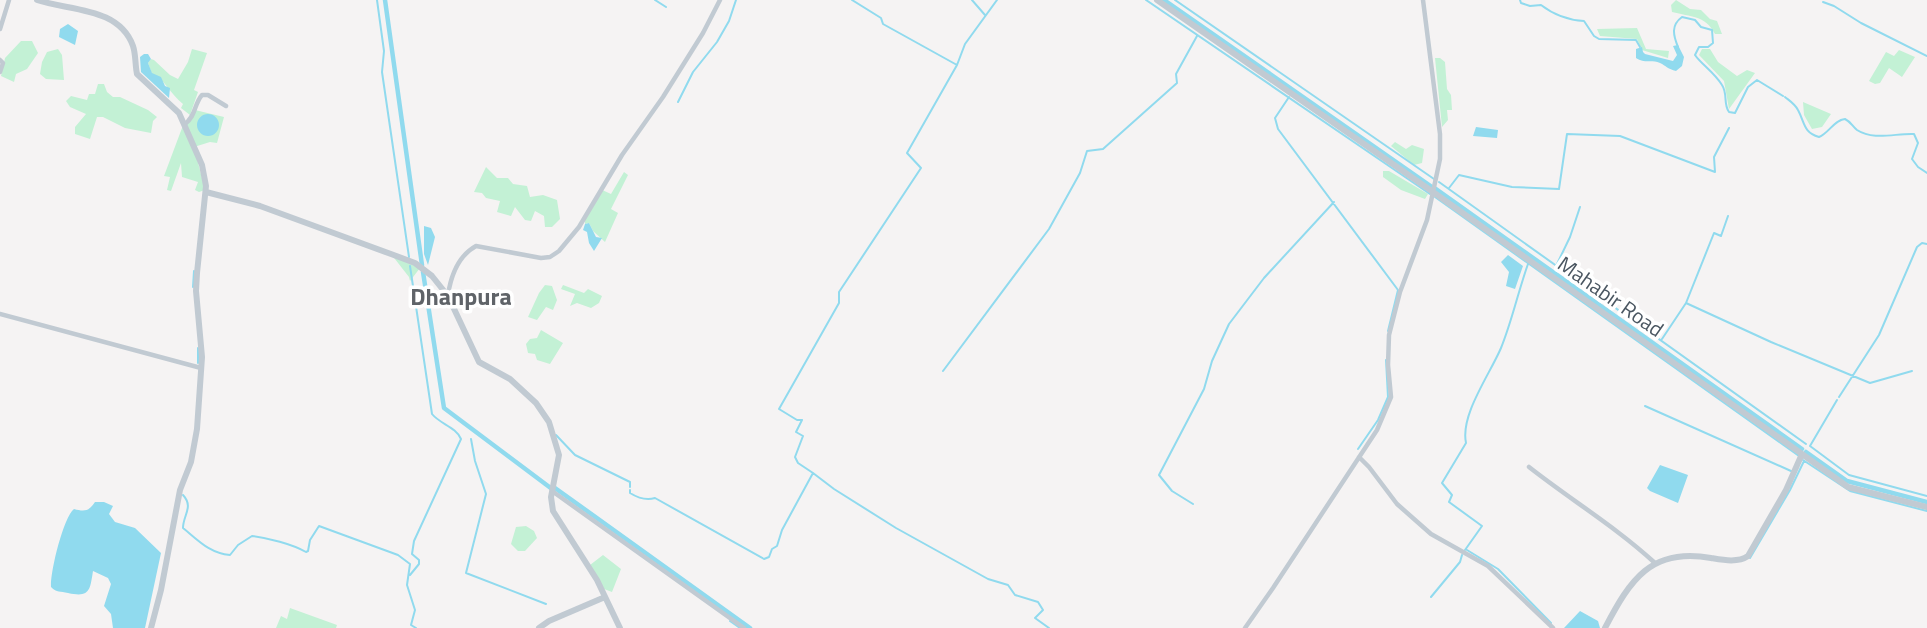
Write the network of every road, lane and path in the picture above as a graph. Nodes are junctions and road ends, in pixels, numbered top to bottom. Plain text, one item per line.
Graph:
1 (9, 0) edge
2 (37, 0) edge
3 (720, 0) edge
4 (1157, 0) edge
5 (1423, 0) edge
6 (0, 29) edge
7 (0, 60) edge
8 (0, 72) edge
9 (226, 106) dead end
10 (185, 124) junction
11 (206, 192) junction
12 (1433, 192) junction
13 (448, 296) junction
14 (0, 314) edge
15 (201, 368) junction
16 (1802, 454) junction
17 (1359, 457) junction
18 (1529, 467) dead end
19 (552, 491) junction
20 (1927, 507) edge
21 (1655, 563) junction
22 (605, 597) junction
23 (151, 628) edge
24 (539, 628) edge
25 (620, 628) edge
26 (744, 628) edge
27 (1245, 628) edge
28 (1553, 628) edge
29 (1605, 628) edge

1 - 6 street
2 - 10 street
3 - 13 street
4 - 12 street, Mahabir Road
5 - 12 street
7 - 8 street
9 - 10 street
10 - 11 street
11 - 13 street
11 - 15 street
12 - 16 street, Mahabir Road
12 - 17 street
13 - 19 street
14 - 15 street
15 - 23 street
16 - 20 street, Mahabir Road
16 - 21 street
17 - 27 street
17 - 28 street
18 - 21 street
19 - 22 street
19 - 26 street
21 - 29 street
22 - 24 street
22 - 25 street

